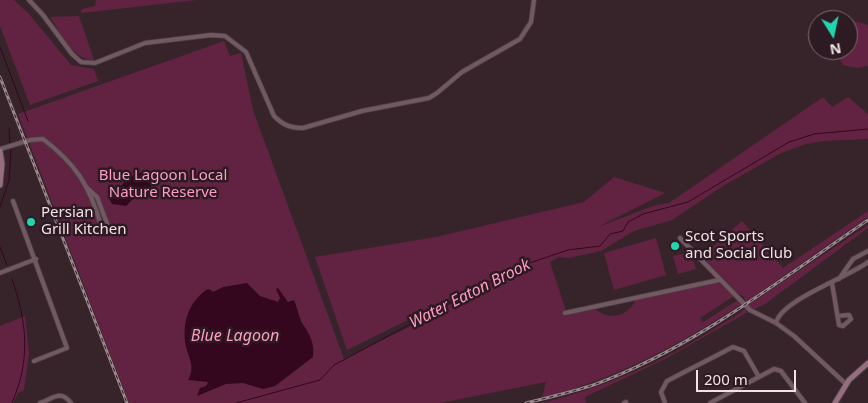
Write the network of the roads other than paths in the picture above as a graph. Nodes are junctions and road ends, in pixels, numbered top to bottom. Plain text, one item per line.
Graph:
1 (29, 0) edge
2 (534, 0) edge
3 (0, 150) edge
4 (0, 181) edge
5 (0, 185) edge
6 (86, 187) junction
7 (14, 201) dead end
8 (680, 238) dead end
9 (868, 250) edge
10 (36, 259) junction
11 (868, 262) edge
12 (0, 273) edge
13 (719, 280) junction
14 (839, 280) junction
15 (832, 283) junction
16 (565, 313) dead end
17 (838, 316) dead end
18 (776, 323) junction
19 (34, 361) dead end
20 (868, 363) edge
21 (759, 376) junction
22 (846, 384) junction
23 (40, 403) edge
24 (71, 403) edge
25 (665, 403) edge
26 (710, 403) edge
27 (805, 403) edge
28 (835, 403) edge

1 - 2 street
3 - 4 street
3 - 6 street
4 - 5 street
6 - 6 street
7 - 10 street
8 - 13 street
9 - 14 street
10 - 12 street
10 - 19 street
11 - 14 street
13 - 16 street
13 - 18 street
14 - 15 street
15 - 17 street
15 - 18 street
18 - 22 street
20 - 22 street
21 - 25 street
21 - 26 street
21 - 27 street
22 - 28 street
23 - 24 street

